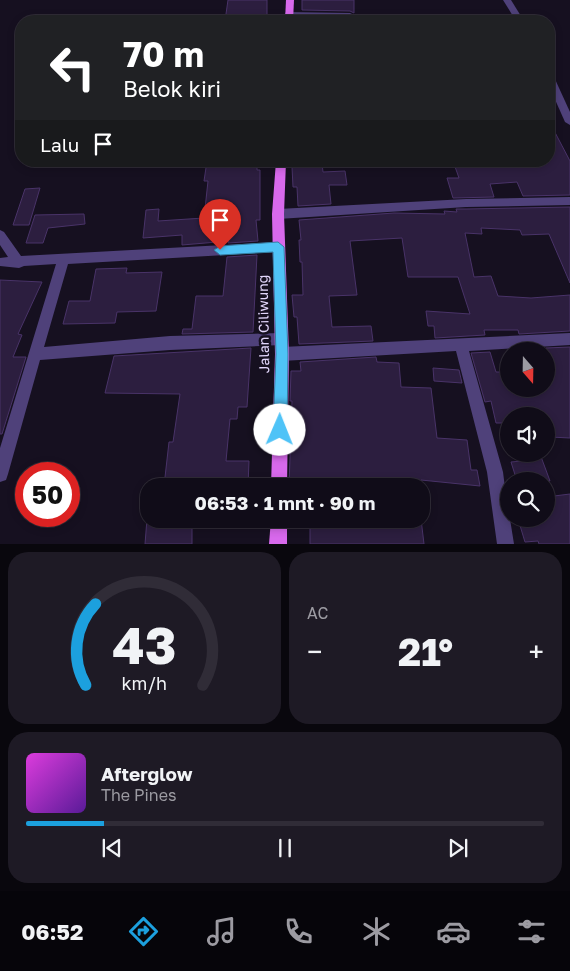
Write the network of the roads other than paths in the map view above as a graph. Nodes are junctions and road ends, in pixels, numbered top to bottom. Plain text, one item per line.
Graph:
1 (290, 0) edge
2 (507, 0) edge
3 (289, 15) edge
4 (516, 15) edge
5 (555, 90) edge
6 (570, 122) edge
7 (281, 167) edge
8 (570, 201) edge
9 (278, 214) junction
10 (0, 235) edge
11 (278, 247) junction
12 (63, 260) junction
13 (4, 262) dead end
14 (19, 263) junction
15 (281, 339) junction
16 (570, 339) edge
17 (461, 344) junction
18 (37, 354) junction
19 (282, 354) junction
20 (0, 474) edge
21 (279, 478) edge
22 (278, 528) edge
23 (278, 544) edge
24 (506, 544) edge

1 - 3 main road
2 - 4 street
5 - 6 street
7 - 9 main road, Jalan Ciliwung
8 - 9 street
9 - 11 main road, Jalan Ciliwung
10 - 14 street
11 - 12 street
11 - 15 main road, Jalan Ciliwung
12 - 14 street
12 - 18 street
13 - 14 street
15 - 18 street
15 - 19 main road, Jalan Ciliwung
16 - 17 street
17 - 19 street
17 - 24 street
18 - 20 street
19 - 21 main road, Jalan Ciliwung
22 - 23 main road

